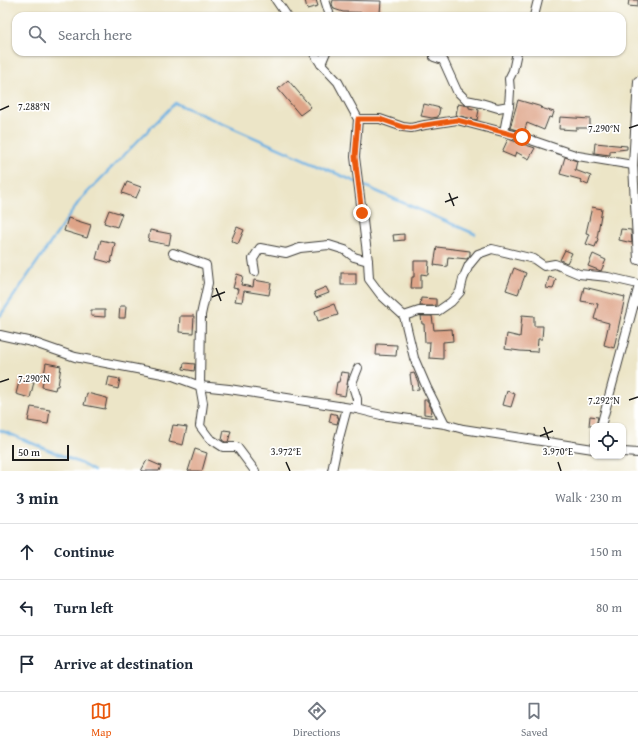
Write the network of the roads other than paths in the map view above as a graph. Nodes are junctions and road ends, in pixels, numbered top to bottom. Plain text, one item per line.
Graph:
1 (276, 0) edge
2 (325, 0) edge
3 (538, 0) edge
4 (284, 12) edge
5 (329, 12) edge
6 (535, 12) edge
7 (316, 56) edge
8 (324, 56) edge
9 (434, 56) edge
10 (516, 56) edge
11 (321, 64) junction
12 (638, 81) edge
13 (509, 106) junction
14 (358, 119) junction
15 (504, 132) junction
16 (633, 165) junction
17 (173, 253) dead end
18 (638, 260) edge
19 (368, 261) junction
20 (255, 272) dead end
21 (638, 284) edge
22 (638, 289) edge
23 (404, 316) junction
24 (0, 335) edge
25 (358, 368) dead end
26 (200, 386) junction
27 (347, 408) junction
28 (357, 409) junction
29 (602, 423) edge
30 (445, 424) junction
31 (590, 449) edge
32 (626, 452) edge
33 (638, 453) edge
34 (255, 471) edge
35 (332, 471) edge

1 - 4 street
2 - 5 street
3 - 6 street
7 - 11 street
8 - 11 street
9 - 13 street
10 - 13 street
11 - 14 street
12 - 16 street
13 - 15 street
14 - 15 street
14 - 19 street
15 - 16 street
16 - 18 street
17 - 26 street
19 - 20 street
19 - 23 street
21 - 23 street
22 - 29 street
23 - 30 street
24 - 26 street
25 - 28 street
26 - 27 street
26 - 34 street
27 - 28 street
27 - 35 street
28 - 30 street
30 - 31 street
32 - 33 street

